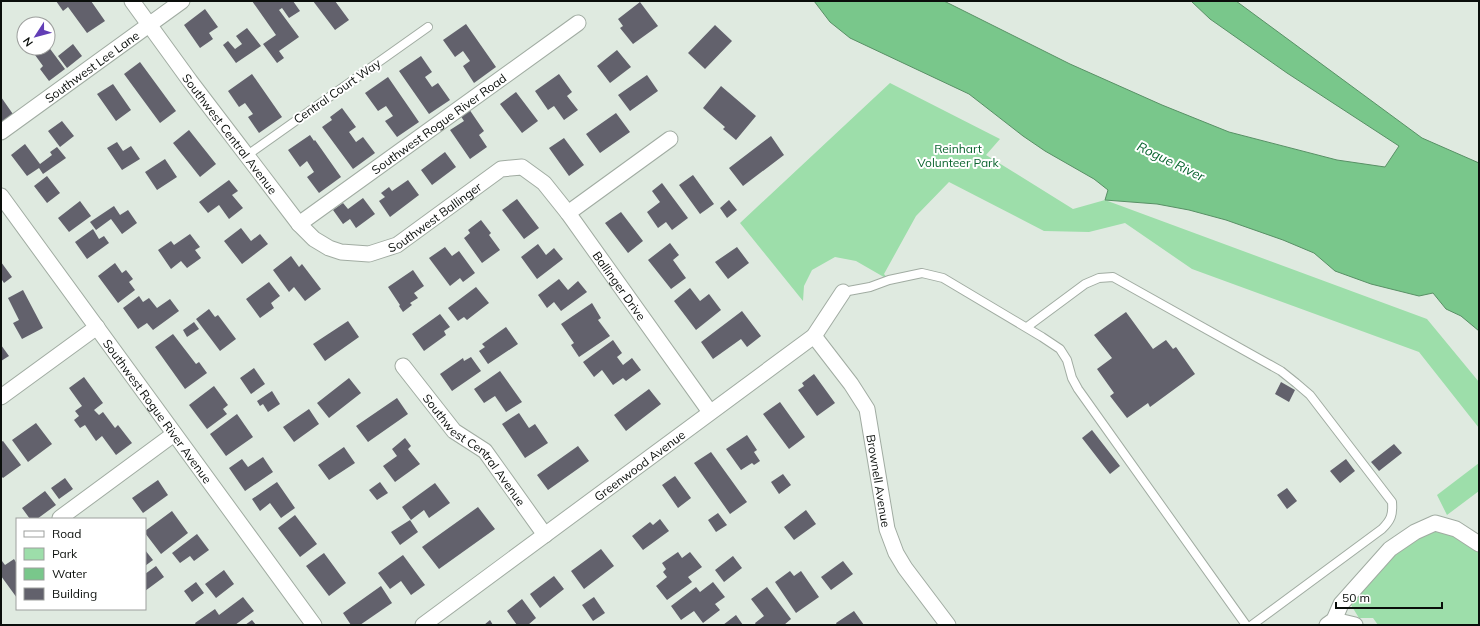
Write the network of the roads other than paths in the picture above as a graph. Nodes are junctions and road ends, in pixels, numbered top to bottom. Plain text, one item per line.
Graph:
1 (132, 1) edge
2 (182, 1) edge
3 (578, 23) dead end
4 (149, 25) junction
5 (428, 27) dead end
6 (1, 132) edge
7 (670, 140) dead end
8 (246, 156) junction
9 (522, 167) joint
10 (1, 196) edge
11 (568, 214) junction
12 (299, 224) junction
13 (341, 252) joint
14 (843, 292) joint
15 (97, 327) junction
16 (1027, 328) junction
17 (814, 336) junction
18 (403, 366) dead end
19 (1, 397) edge
20 (710, 412) junction
21 (174, 434) junction
22 (60, 518) dead end
23 (545, 535) junction
24 (1479, 544) edge
25 (1330, 623) edge
26 (314, 625) edge
27 (423, 625) edge
28 (948, 625) edge
29 (1246, 625) edge
30 (1252, 625) edge
31 (1355, 625) edge

1 - 4 street, Southwest Central Avenue
2 - 4 street, Southwest Lee Lane
3 - 12 street, Southwest Rogue River Road
4 - 6 street, Southwest Lee Lane
4 - 8 street, Southwest Central Avenue
5 - 8 lane, Central Court Way
7 - 11 street
8 - 12 street, Southwest Central Avenue
9 - 11 street, Ballinger Drive
9 - 13 street, Southwest Ballinger
10 - 15 street, Southwest Rogue River Avenue
11 - 20 street, Ballinger Drive
12 - 13 street, Southwest Central Avenue
14 - 16 lane
14 - 17 street, Greenwood Avenue
15 - 19 street
15 - 21 street, Southwest Rogue River Avenue
16 - 29 lane
16 - 30 lane
17 - 20 street, Greenwood Avenue
17 - 28 street, Brownell Avenue
18 - 23 street, Southwest Central Avenue
20 - 23 street, Greenwood Avenue
21 - 22 street
21 - 26 street, Southwest Rogue River Avenue
23 - 27 street, Greenwood Avenue
24 - 25 street
25 - 31 street

